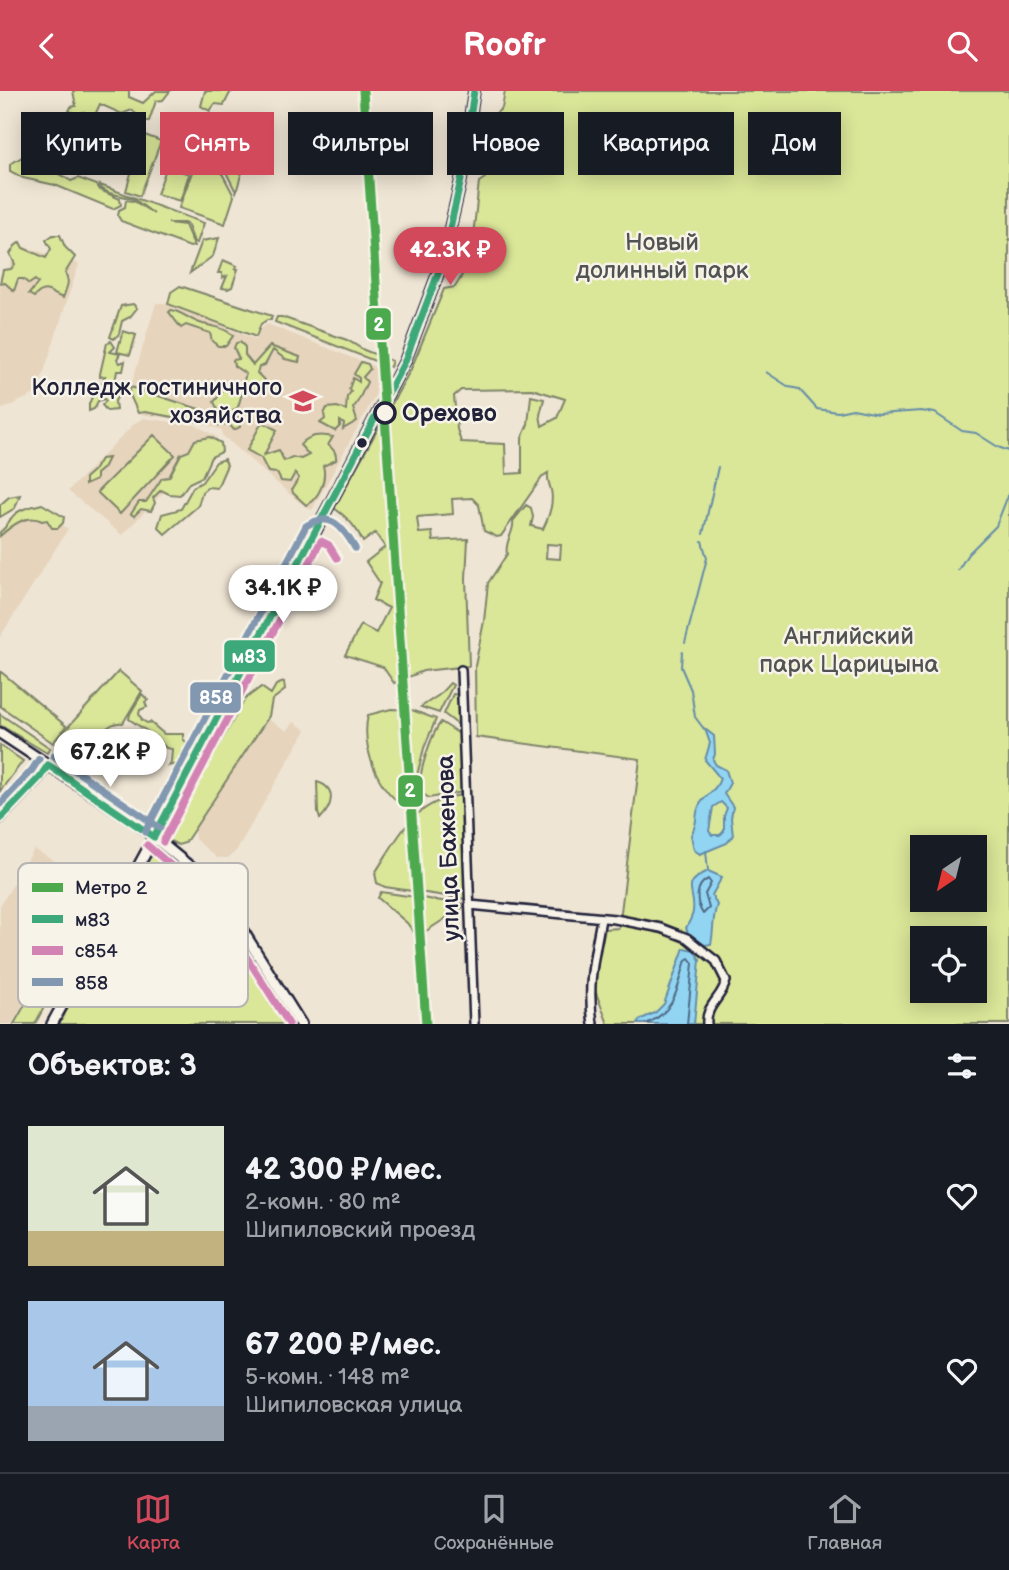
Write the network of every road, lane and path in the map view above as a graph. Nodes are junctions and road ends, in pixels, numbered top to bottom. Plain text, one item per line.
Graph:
1 (474, 91) edge
2 (461, 670) dead end
3 (0, 733) edge
4 (48, 765) junction
5 (0, 818) edge
6 (154, 837) junction
7 (140, 863) edge
8 (187, 863) edge
9 (470, 905) junction
10 (601, 919) junction
11 (248, 937) edge
12 (61, 1007) edge
13 (52, 1024) edge
14 (301, 1024) edge
15 (474, 1024) edge
16 (593, 1024) edge
17 (707, 1024) edge

1 - 6 main road
2 - 9 street, улица Баженова
3 - 4 main road
4 - 5 street
4 - 6 main road
6 - 7 main road
6 - 8 main road
9 - 10 street
9 - 15 street, улица Баженова
10 - 16 street
10 - 17 street
11 - 14 main road
12 - 13 main road

